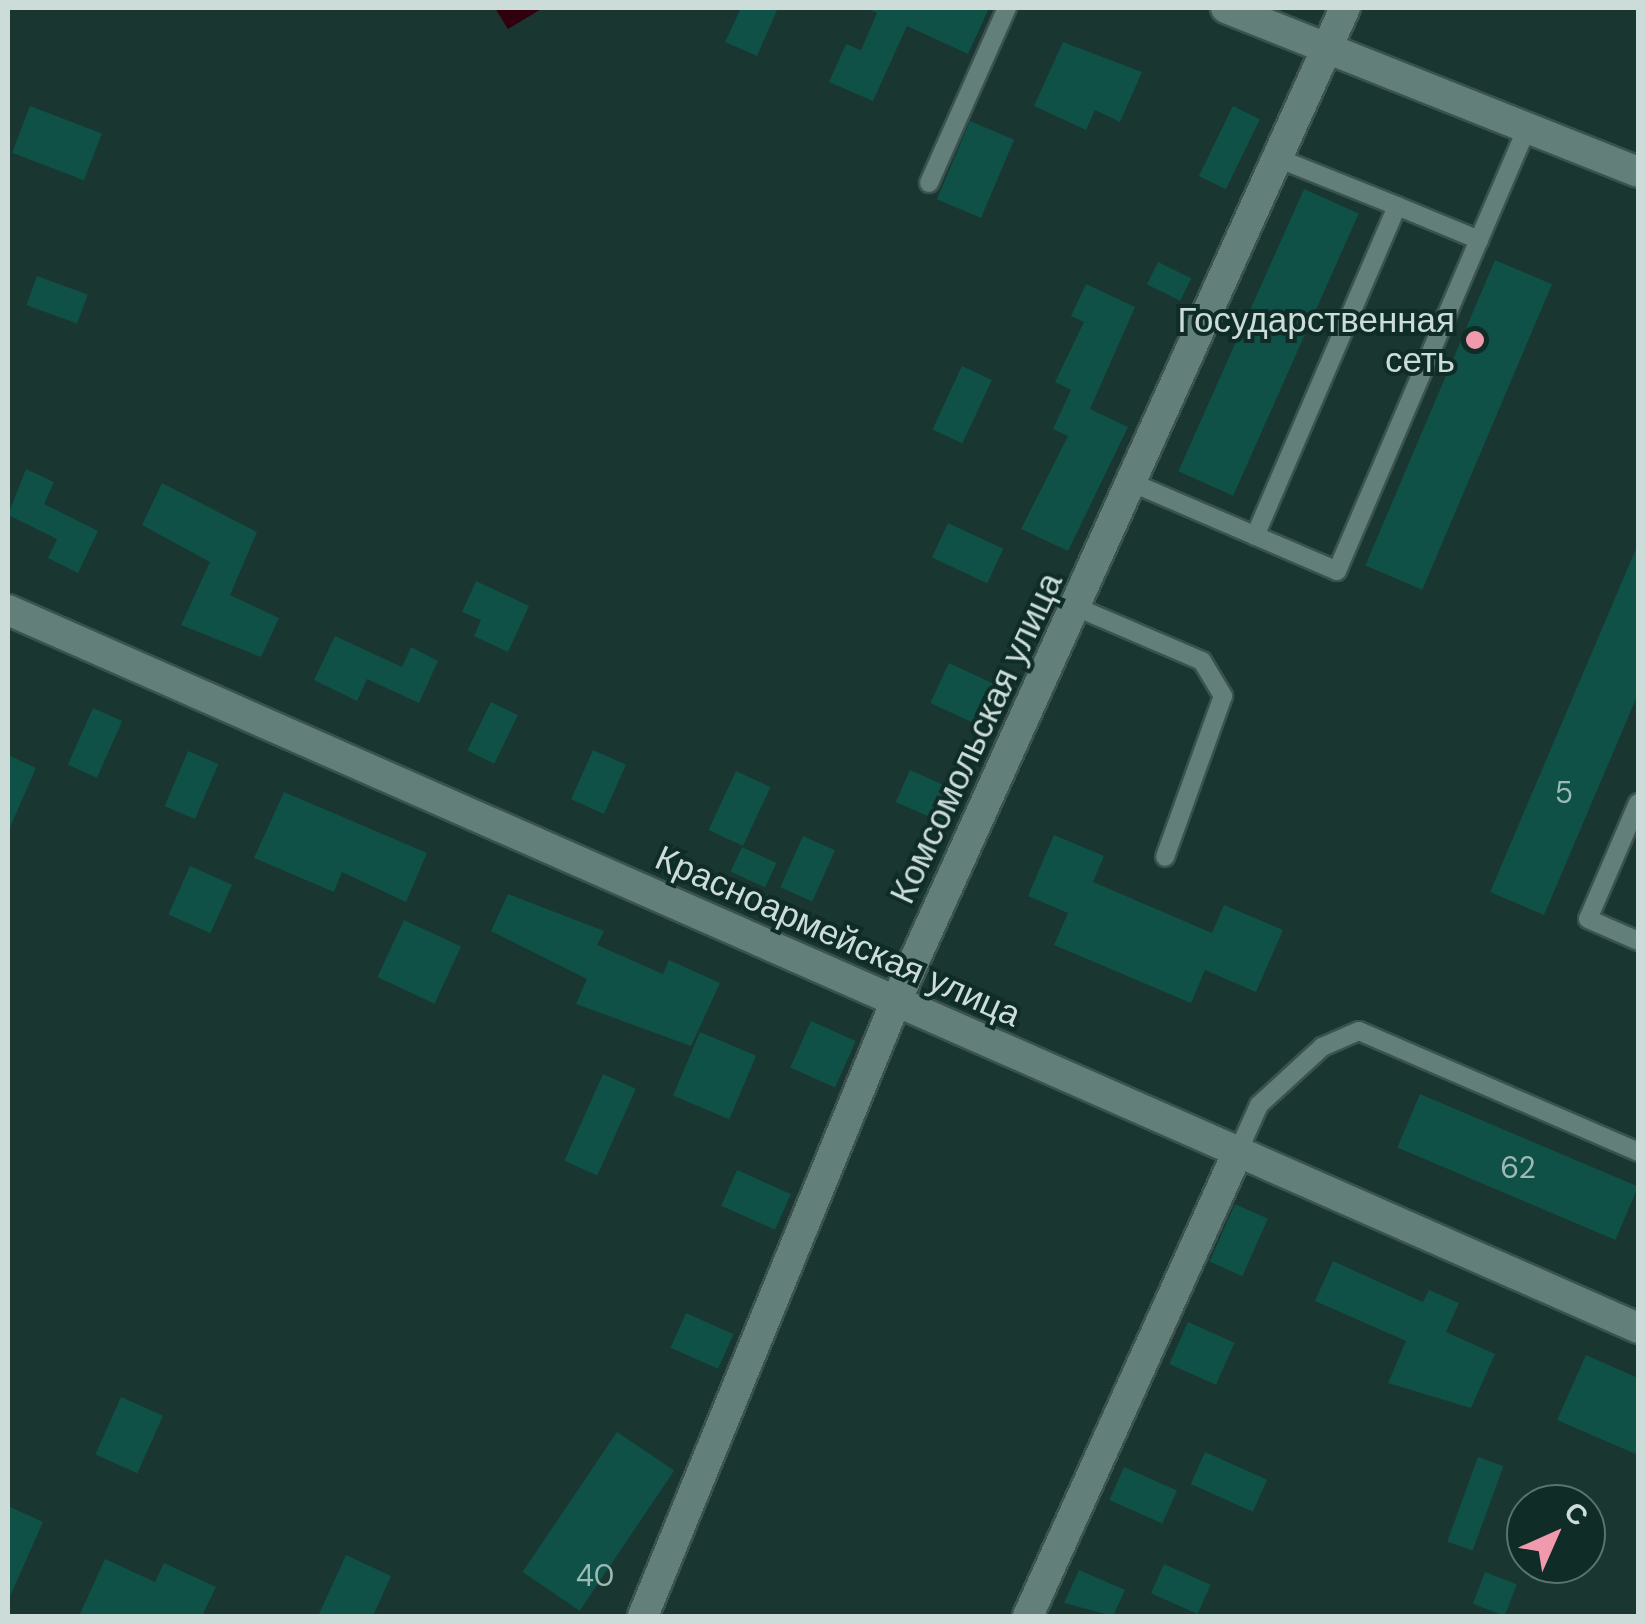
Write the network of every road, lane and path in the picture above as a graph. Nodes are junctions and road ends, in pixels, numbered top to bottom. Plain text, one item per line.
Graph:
1 (1006, 8) edge
2 (1226, 8) edge
3 (1344, 8) edge
4 (1332, 49) junction
5 (1527, 128) junction
6 (1282, 160) junction
7 (1638, 172) edge
8 (929, 183) dead end
9 (1397, 206) junction
10 (1479, 240) junction
11 (1133, 483) junction
12 (1255, 536) junction
13 (1076, 607) junction
14 (8, 610) edge
15 (1638, 803) edge
16 (1165, 857) dead end
17 (1638, 941) edge
18 (896, 1001) junction
19 (1638, 1152) edge
20 (1236, 1156) junction
21 (1638, 1328) edge
22 (643, 1616) edge
23 (1028, 1616) edge

1 - 8 lane
2 - 4 street
3 - 4 street, Комсомольская улица
4 - 5 street
4 - 6 street, Комсомольская улица
5 - 7 street
5 - 10 lane
6 - 9 lane
6 - 11 street, Комсомольская улица
9 - 10 lane
9 - 12 lane
10 - 12 lane
11 - 12 lane
11 - 13 street, Комсомольская улица
13 - 16 lane
13 - 18 street, Комсомольская улица
14 - 18 street, Красноармейская улица
15 - 17 lane
18 - 20 street, Красноармейская улица
18 - 22 street, Комсомольская улица
19 - 20 lane
20 - 21 street, Красноармейская улица
20 - 23 street

